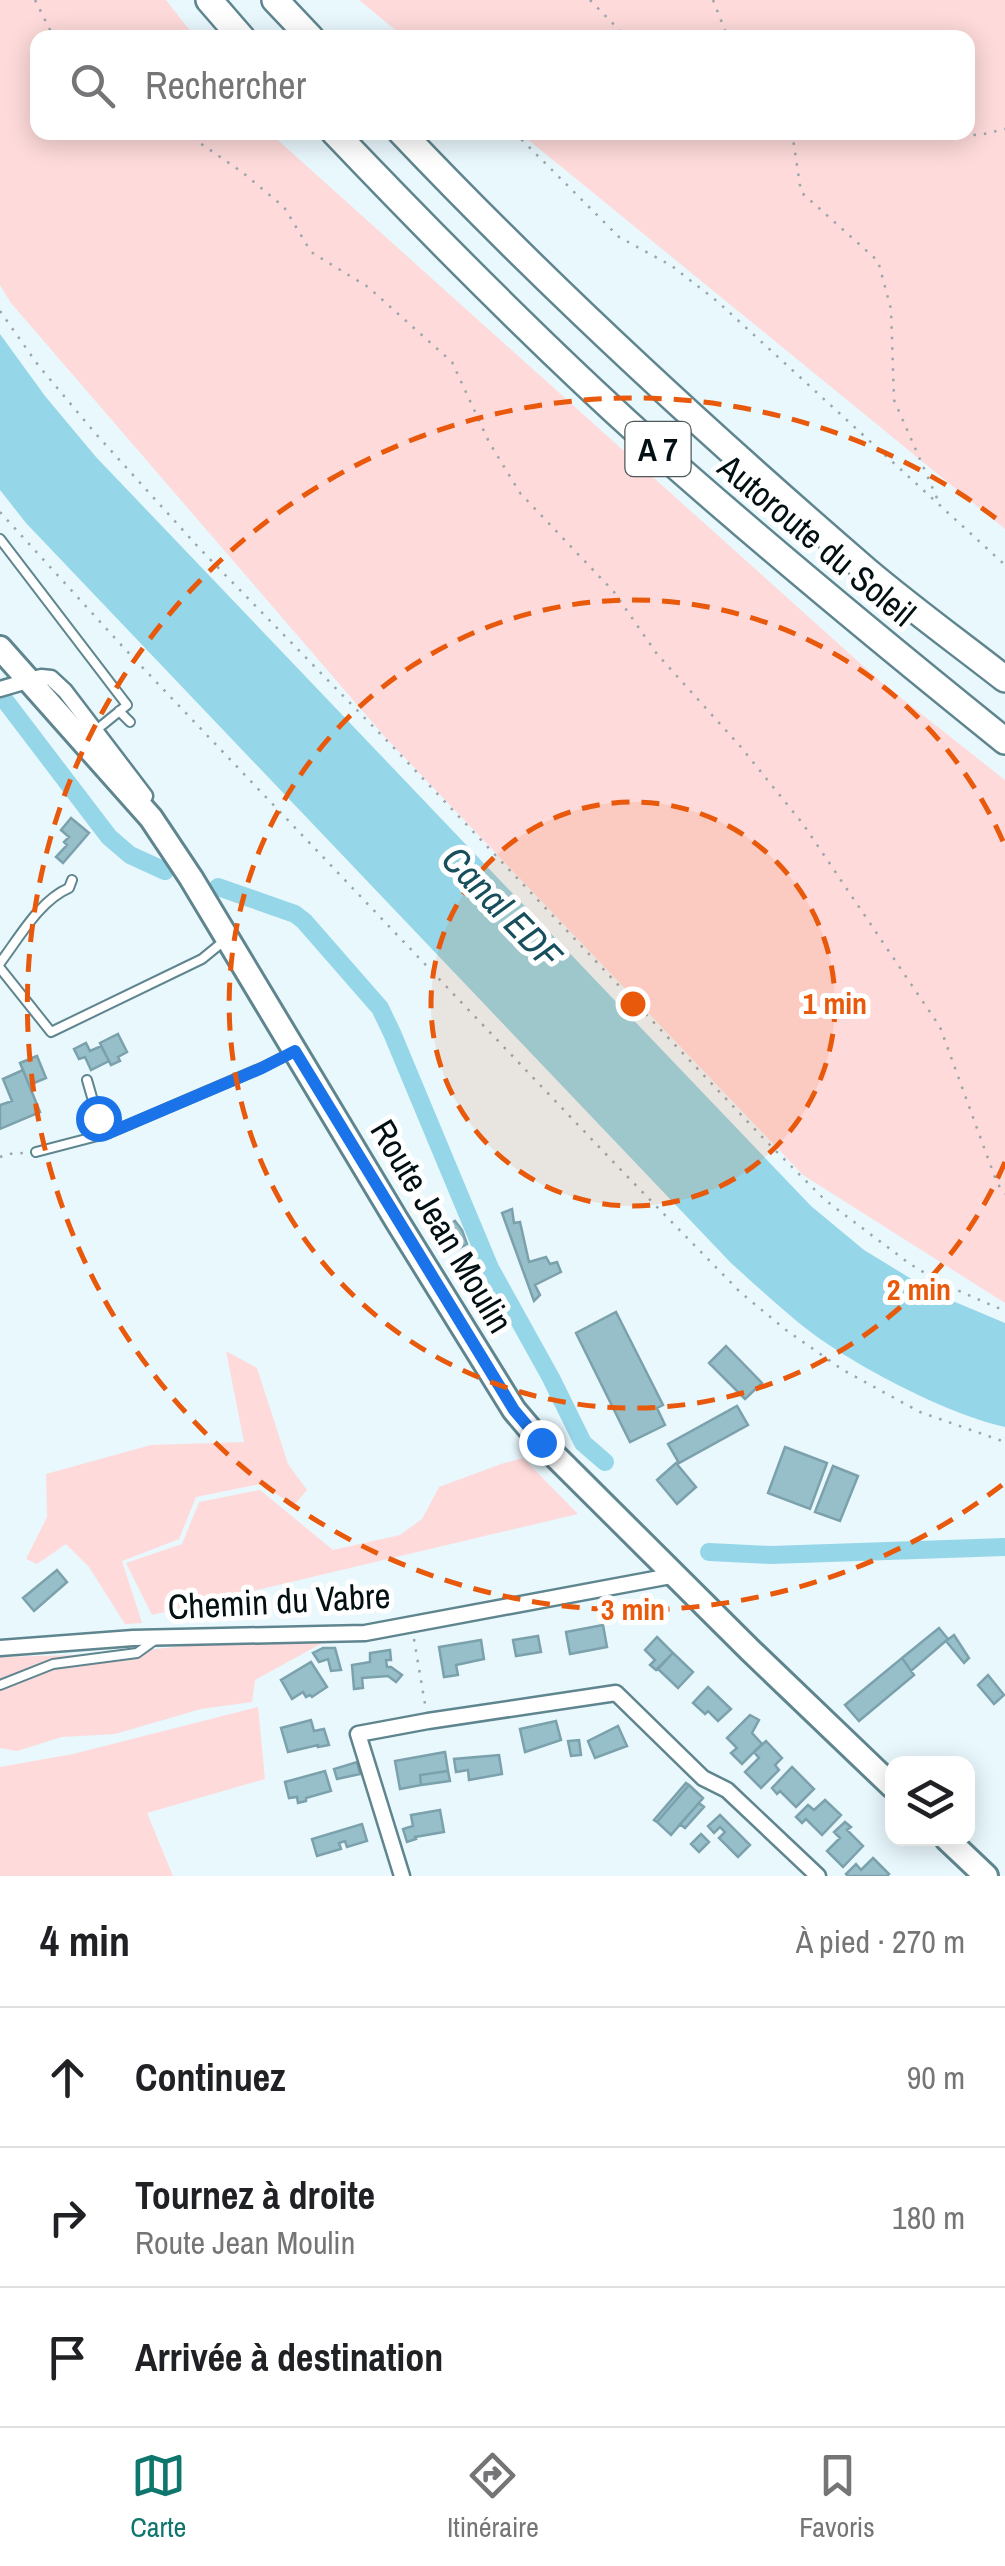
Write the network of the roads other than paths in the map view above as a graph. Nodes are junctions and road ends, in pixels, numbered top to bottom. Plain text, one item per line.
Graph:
1 (209, 0) edge
2 (275, 0) edge
3 (235, 30) edge
4 (303, 30) edge
5 (342, 140) edge
6 (409, 140) edge
7 (0, 539) edge
8 (0, 648) edge
9 (1005, 679) edge
10 (29, 681) junction
11 (3, 688) edge
12 (119, 711) junction
13 (130, 722) dead end
14 (95, 731) junction
15 (1005, 741) edge
16 (170, 847) junction
17 (72, 880) dead end
18 (227, 938) junction
19 (0, 965) edge
20 (295, 1051) junction
21 (87, 1080) dead end
22 (109, 1133) junction
23 (36, 1152) road end
24 (676, 1575) junction
25 (159, 1638) junction
26 (0, 1648) edge
27 (0, 1685) edge
28 (885, 1779) edge
29 (955, 1846) edge
30 (814, 1874) edge
31 (402, 1876) edge
32 (986, 1876) edge

1 - 3 highway
2 - 4 highway
5 - 15 highway, Autoroute du Soleil / A 7
6 - 9 highway, Autoroute du Soleil / A 7
7 - 12 lane
8 - 10 main road, Route Jean Moulin
10 - 11 street
10 - 14 street
10 - 16 main road, Route Jean Moulin
12 - 13 lane
12 - 14 lane
14 - 16 street
16 - 18 main road, Route Jean Moulin
17 - 19 lane
18 - 19 lane
18 - 20 main road, Route Jean Moulin
20 - 22 lane
20 - 24 main road, Route Jean Moulin
21 - 22 lane
22 - 23 lane
24 - 25 street, Chemin du Vabre
24 - 28 main road, Route Jean Moulin
25 - 26 street, Chemin du Vabre
25 - 27 lane
29 - 32 main road
30 - 31 street

